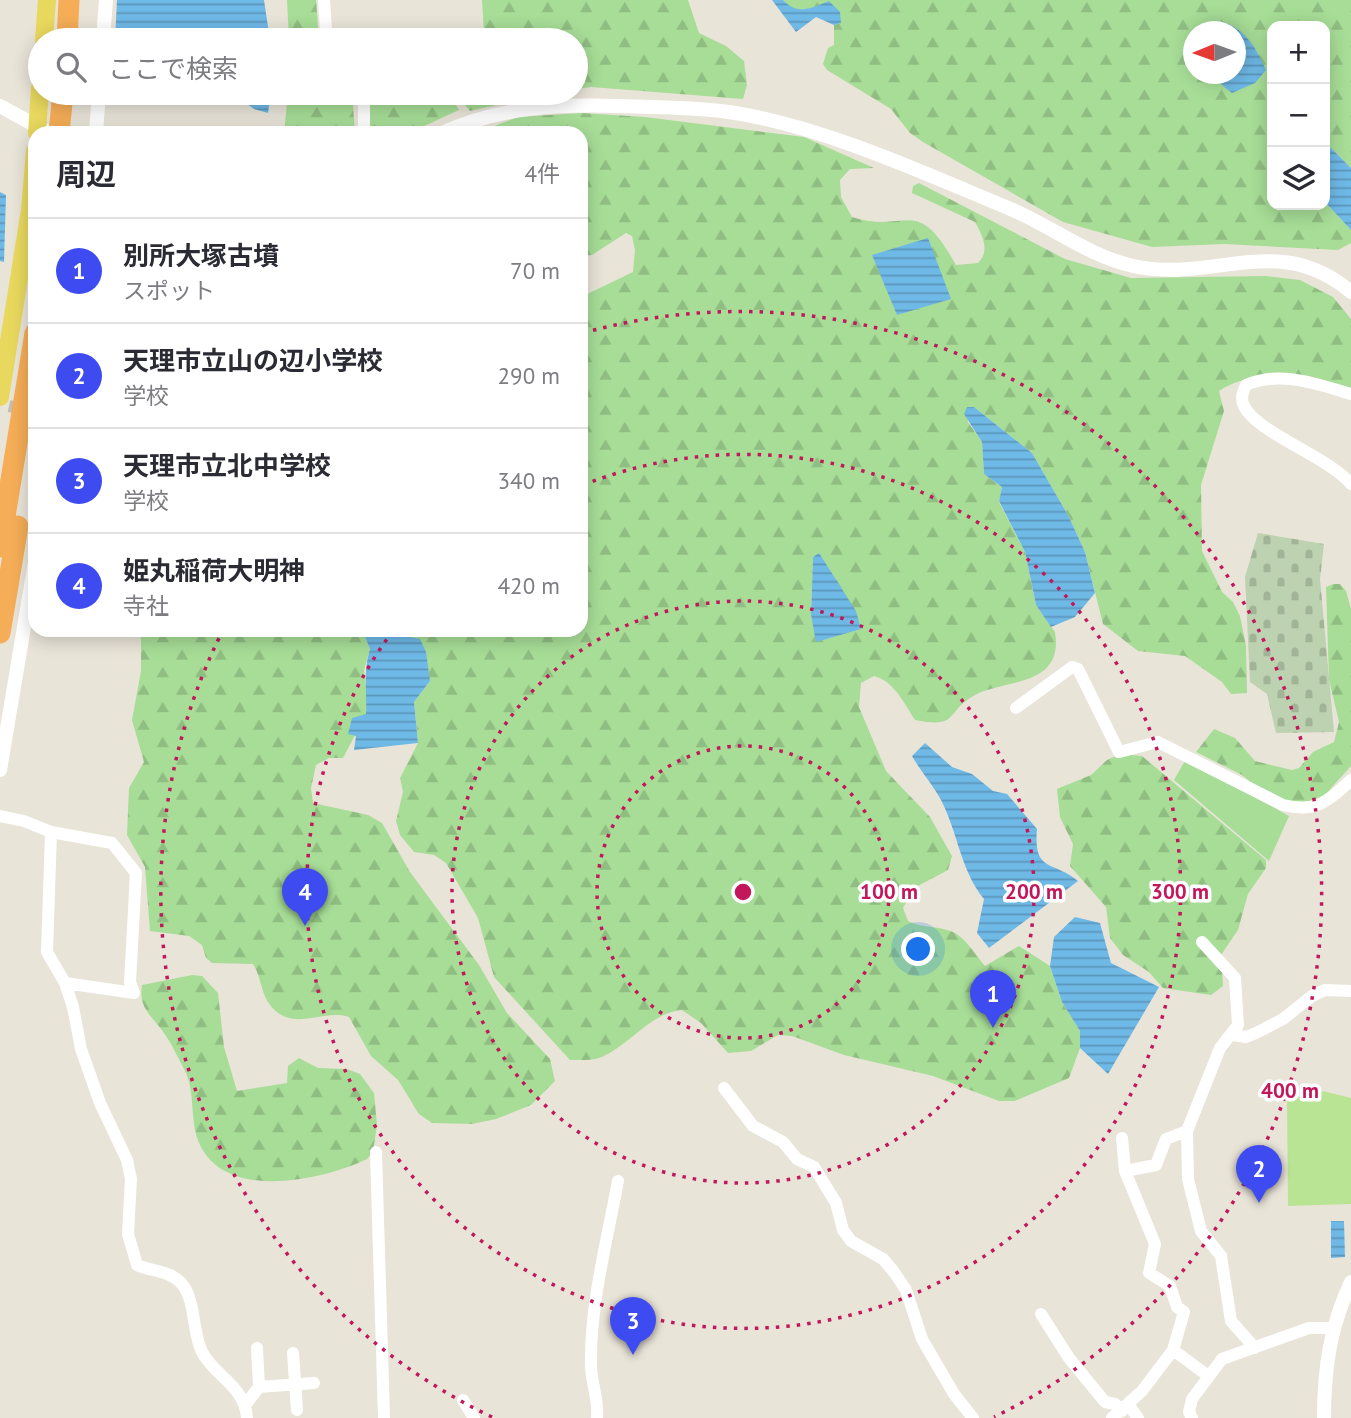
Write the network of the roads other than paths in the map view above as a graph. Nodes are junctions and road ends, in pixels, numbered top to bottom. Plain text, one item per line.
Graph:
1 (47, 0) edge
2 (69, 0) edge
3 (83, 0) edge
4 (106, 0) edge
5 (324, 0) edge
6 (45, 28) edge
7 (68, 28) edge
8 (82, 28) edge
9 (104, 28) edge
10 (326, 28) edge
11 (39, 105) edge
12 (62, 105) edge
13 (76, 105) edge
14 (98, 105) edge
15 (364, 105) edge
16 (547, 105) edge
17 (547, 105) edge
18 (0, 106) edge
19 (36, 126) edge
20 (37, 126) edge
21 (60, 126) edge
22 (75, 126) edge
23 (97, 126) edge
24 (364, 126) edge
25 (460, 126) edge
26 (28, 224) edge
27 (1351, 292) edge
28 (28, 376) edge
29 (1351, 394) edge
30 (3, 402) edge
31 (28, 468) edge
32 (1351, 484) edge
33 (0, 547) edge
34 (28, 604) edge
35 (0, 633) edge
36 (1016, 708) dead end
37 (0, 770) edge
38 (1351, 780) edge
39 (0, 816) edge
40 (51, 832) junction
41 (1202, 942) dead end
42 (65, 983) junction
43 (1351, 991) edge
44 (1233, 1035) junction
45 (724, 1088) dead end
46 (1187, 1131) junction
47 (1122, 1138) dead end
48 (376, 1152) dead end
49 (1125, 1171) junction
50 (618, 1181) dead end
51 (1351, 1282) edge
52 (1041, 1314) dead end
53 (1332, 1328) junction
54 (257, 1348) dead end
55 (1255, 1348) junction
56 (1173, 1350) junction
57 (293, 1353) dead end
58 (1207, 1375) junction
59 (314, 1383) dead end
60 (296, 1384) junction
61 (259, 1387) junction
62 (463, 1400) dead end
63 (246, 1404) junction
64 (297, 1410) dead end
65 (1121, 1411) edge
66 (1189, 1417) edge
67 (247, 1418) edge
68 (384, 1418) edge
69 (474, 1418) edge
70 (597, 1418) edge
71 (973, 1418) edge
72 (1138, 1418) edge
73 (1324, 1418) edge

1 - 6 main road
2 - 7 highway
3 - 8 highway
4 - 9 street
5 - 10 street
11 - 20 main road
12 - 21 highway
13 - 22 highway
14 - 23 street
15 - 24 street
16 - 25 street
17 - 27 street
18 - 19 street
26 - 30 main road
28 - 33 highway
29 - 32 street
31 - 35 highway
34 - 37 street
36 - 38 street
39 - 40 street
40 - 42 street
40 - 42 street
41 - 44 street
42 - 63 street
43 - 44 street
44 - 46 street
45 - 71 street
46 - 49 street
46 - 55 street
47 - 49 street
48 - 68 street
49 - 56 street
50 - 70 street
51 - 53 street
52 - 65 street
53 - 55 street
53 - 73 street
54 - 61 street
55 - 58 street
56 - 58 street
56 - 65 street
57 - 60 street
58 - 66 street
59 - 60 street
60 - 61 street
60 - 64 street
61 - 63 street
62 - 69 street
63 - 67 street
65 - 72 street

